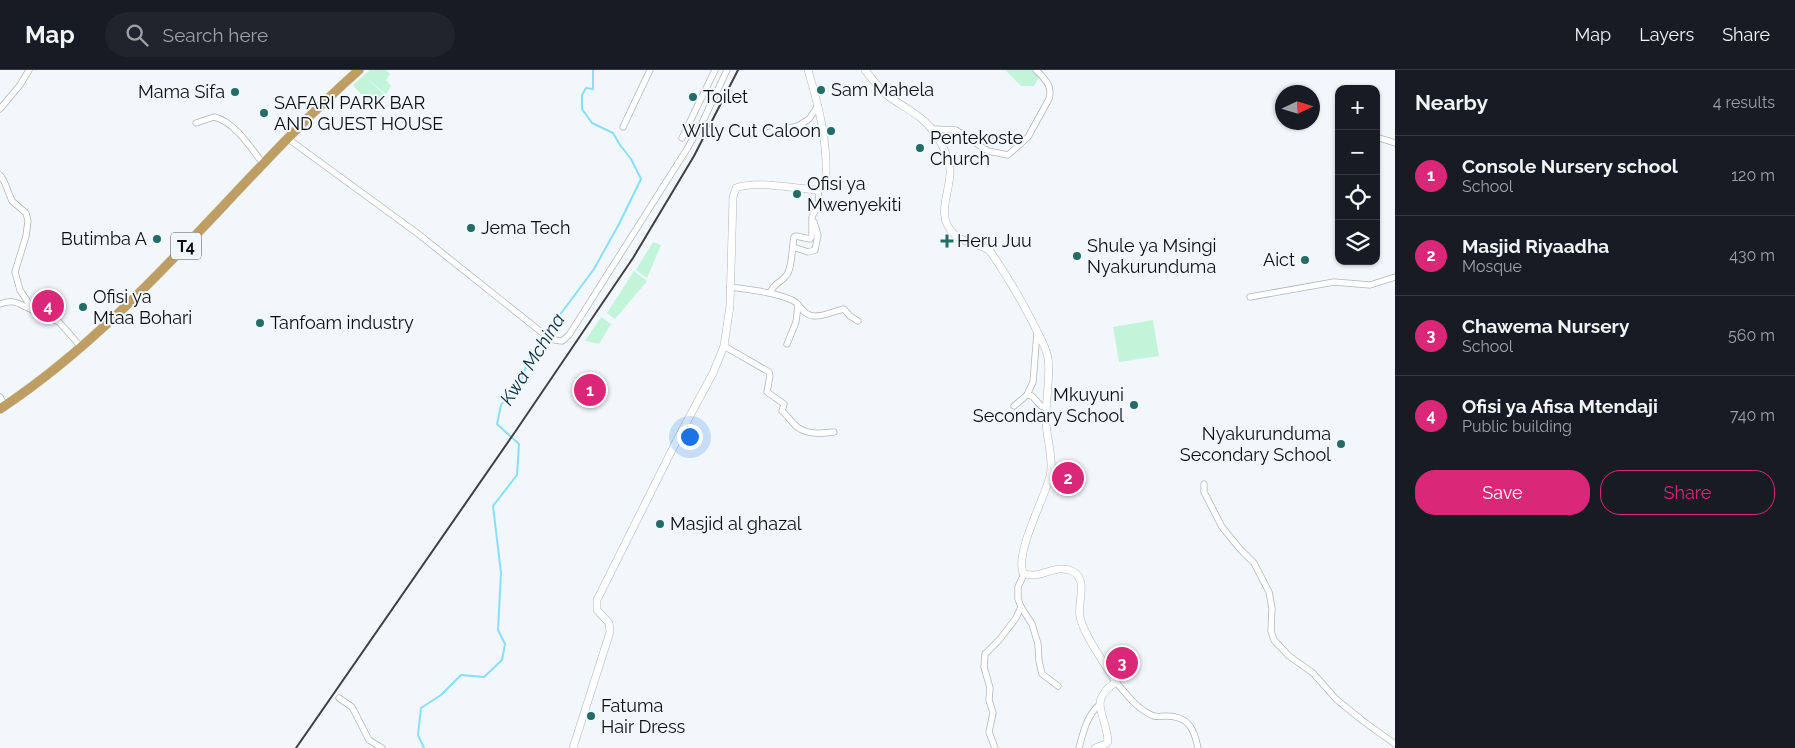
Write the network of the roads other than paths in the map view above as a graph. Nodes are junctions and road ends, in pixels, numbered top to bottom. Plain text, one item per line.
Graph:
1 (29, 70) edge
2 (359, 70) edge
3 (650, 70) edge
4 (716, 70) edge
5 (727, 70) edge
6 (808, 70) edge
7 (865, 70) edge
8 (1036, 70) edge
9 (818, 106) junction
10 (0, 109) edge
11 (196, 123) dead end
12 (623, 127) dead end
13 (933, 130) junction
14 (767, 133) dead end
15 (288, 138) junction
16 (682, 138) dead end
17 (1380, 138) edge
18 (1395, 143) edge
19 (263, 164) junction
20 (0, 175) edge
21 (818, 190) junction
22 (813, 215) junction
23 (793, 247) junction
24 (1395, 277) edge
25 (730, 287) junction
26 (770, 293) junction
27 (1250, 297) dead end
28 (0, 304) edge
29 (798, 305) junction
30 (33, 310) junction
31 (858, 321) dead end
32 (1037, 332) junction
33 (787, 344) dead end
34 (724, 346) junction
35 (82, 348) junction
36 (1027, 396) junction
37 (2, 404) edge
38 (1014, 406) dead end
39 (1046, 407) junction
40 (834, 432) dead end
41 (1204, 484) dead end
42 (1024, 574) junction
43 (1021, 607) junction
44 (1116, 682) junction
45 (1058, 686) dead end
46 (339, 698) dead end
47 (1099, 705) junction
48 (1395, 744) edge
49 (1108, 746) edge
50 (382, 748) edge
51 (573, 748) edge
52 (994, 748) edge
53 (1079, 748) edge
54 (1095, 748) edge
55 (1198, 748) edge

1 - 10 street
2 - 15 highway, T4
3 - 12 street
4 - 16 street
5 - 15 street
6 - 9 street
7 - 13 street
8 - 13 street
9 - 14 street
9 - 21 street
11 - 19 street
13 - 32 street
15 - 19 highway, T4
17 - 18 street
19 - 35 highway, T4
20 - 30 street
21 - 22 street
21 - 25 street
22 - 23 street
22 - 23 street
23 - 26 street
24 - 27 street
25 - 26 street
25 - 34 street
26 - 29 street
28 - 30 street
29 - 31 street
29 - 33 street
30 - 35 street
32 - 36 street
32 - 39 street
34 - 40 street
34 - 51 street
35 - 37 highway, T4
36 - 38 street
36 - 39 street
39 - 42 street
41 - 48 street
42 - 43 street
42 - 44 street
43 - 45 street
43 - 52 street
44 - 47 street
44 - 55 street
46 - 50 street
47 - 49 street
47 - 53 street
49 - 54 street

